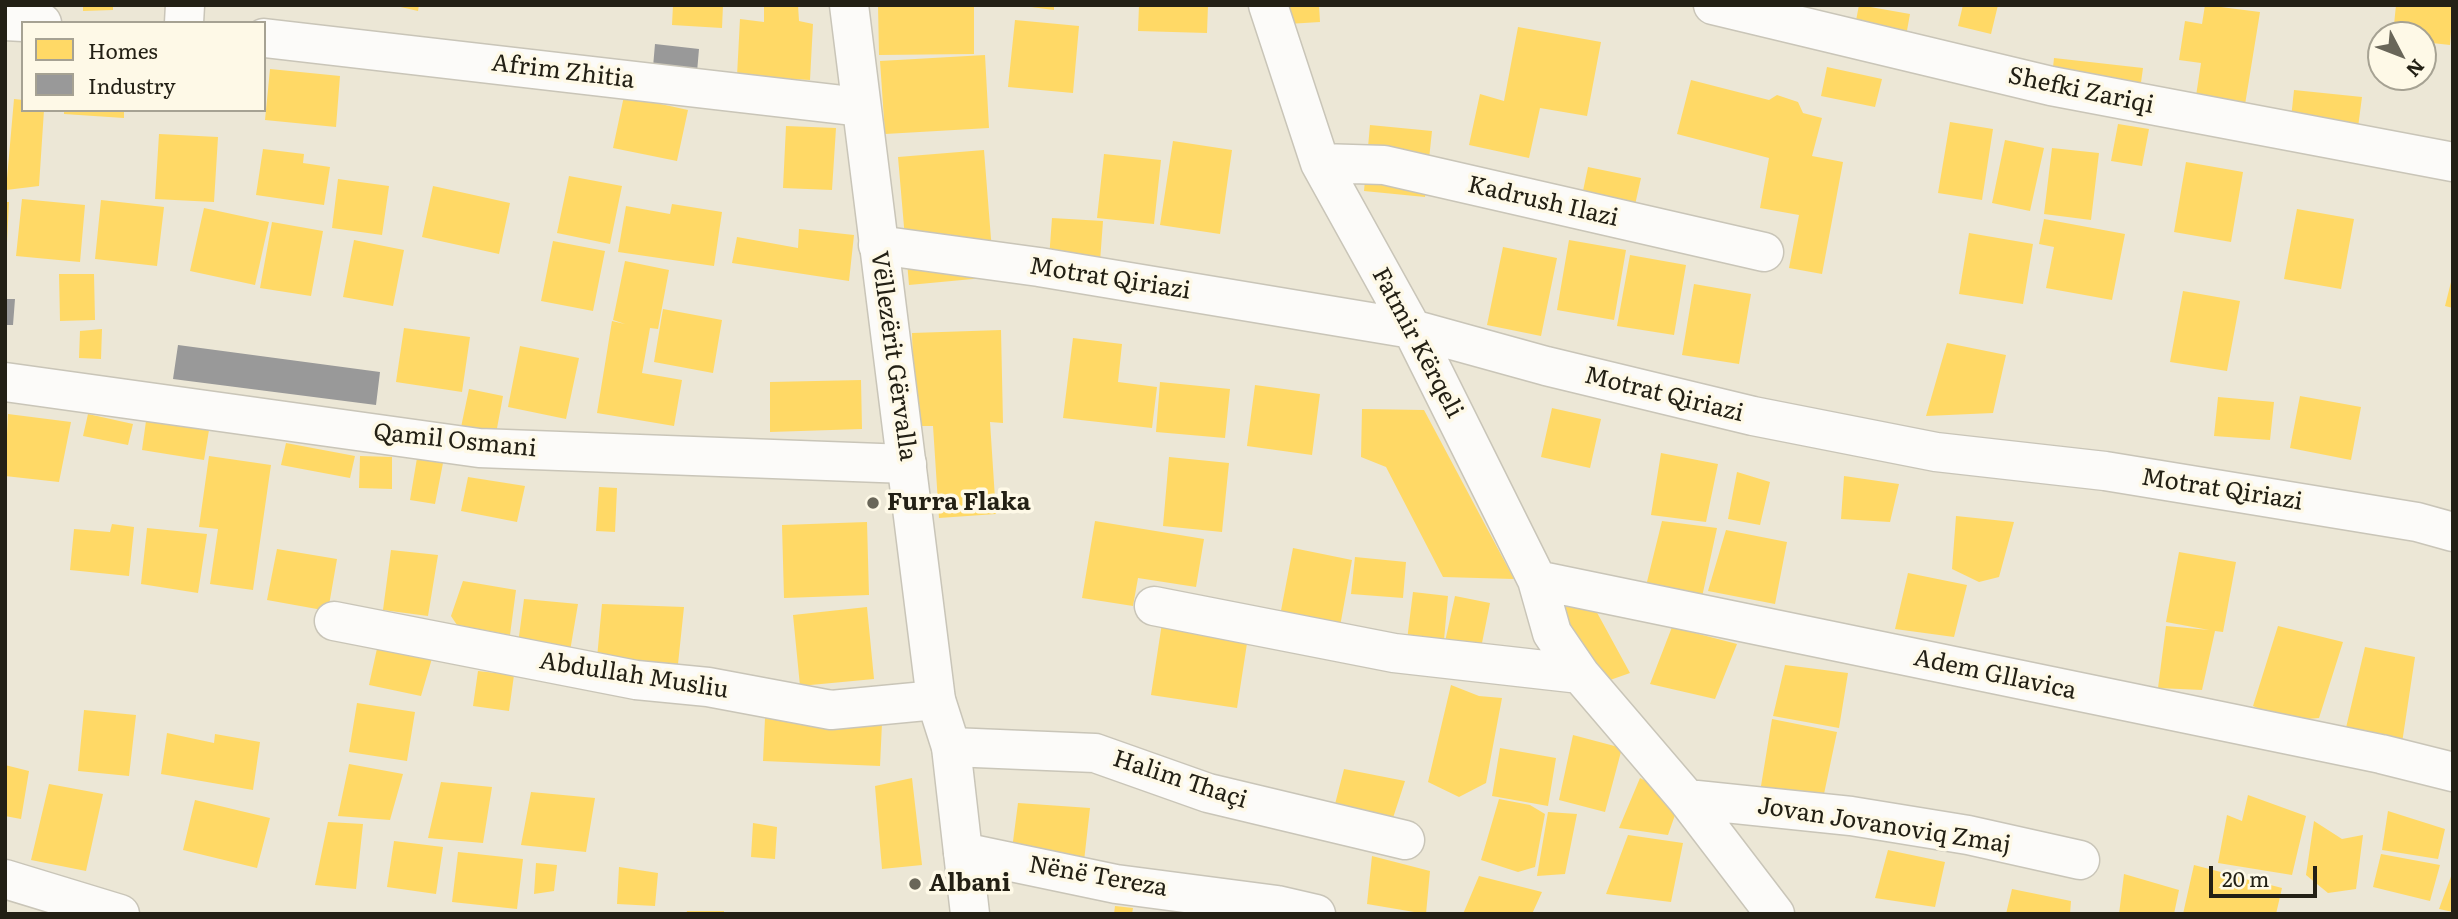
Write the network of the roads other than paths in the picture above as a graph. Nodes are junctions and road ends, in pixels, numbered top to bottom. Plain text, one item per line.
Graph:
1 (849, 5) edge
2 (1268, 5) edge
3 (1713, 5) edge
4 (266, 38) edge
5 (861, 107) junction
6 (2453, 162) edge
7 (1320, 163) junction
8 (878, 245) junction
9 (1764, 252) dead end
10 (1412, 328) junction
11 (5, 382) edge
12 (907, 464) junction
13 (2453, 531) edge
14 (1537, 580) junction
15 (1154, 606) dead end
16 (334, 621) dead end
17 (1580, 674) junction
18 (936, 700) junction
19 (951, 747) junction
20 (2453, 772) edge
21 (1687, 799) junction
22 (1405, 840) dead end
23 (963, 852) junction
24 (2080, 860) dead end
25 (5, 879) edge
26 (120, 914) edge
27 (970, 914) edge
28 (1316, 914) edge
29 (1774, 914) edge

1 - 5 street, Vëllezërit Gërvalla
2 - 7 street, Fatmir Kërqeli
3 - 6 street, Shefki Zariqi
4 - 5 street, Afrim Zhitia
5 - 8 street, Vëllezërit Gërvalla
7 - 9 street, Kadrush Ilazi
7 - 10 street, Fatmir Kërqeli
8 - 10 street, Motrat Qiriazi
8 - 12 street, Vëllezërit Gërvalla
10 - 13 street, Motrat Qiriazi
10 - 14 street, Fatmir Kërqeli
11 - 12 street, Qamil Osmani
12 - 18 street, Vëllezërit Gërvalla
14 - 17 street, Fatmir Kërqeli
14 - 20 street, Adem Gllavica
15 - 17 street
16 - 18 street, Abdullah Musliu
17 - 21 street, Fatmir Kërqeli
18 - 19 street, Vëllezërit Gërvalla
19 - 22 street, Halim Thaçi
19 - 23 street, Vëllezërit Gërvalla
21 - 24 street, Jovan Jovanoviq Zmaj
21 - 29 street, Fatmir Kërqeli
23 - 27 street, Vëllezërit Gërvalla
23 - 28 street, Nënë Tereza
25 - 26 street

